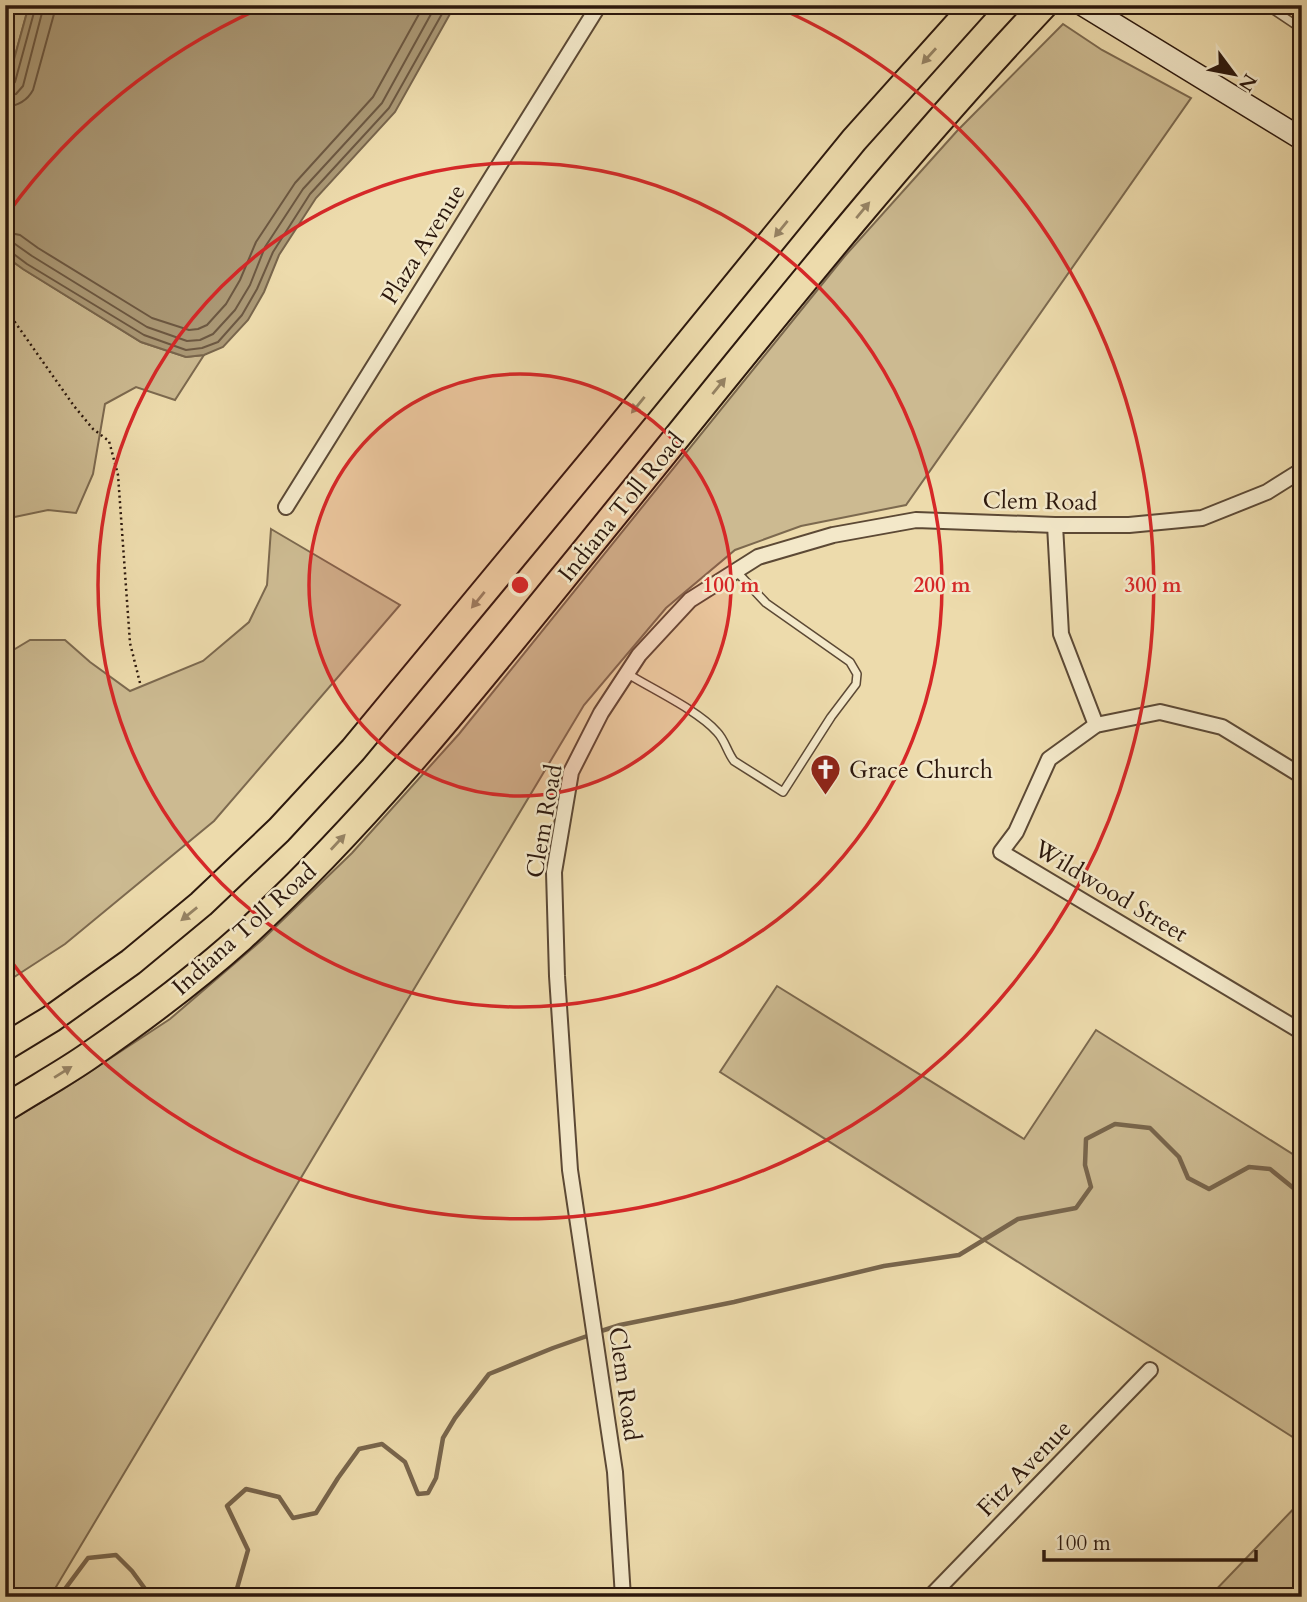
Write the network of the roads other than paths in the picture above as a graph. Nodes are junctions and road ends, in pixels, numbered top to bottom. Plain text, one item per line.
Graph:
1 (599, 5) edge
2 (975, 5) edge
3 (1044, 5) edge
4 (1052, 5) edge
5 (1083, 5) edge
6 (1266, 5) edge
7 (1302, 29) edge
8 (995, 58) junction
9 (1302, 139) edge
10 (1302, 470) edge
11 (286, 507) dead end
12 (1055, 525) junction
13 (736, 571) junction
14 (627, 673) junction
15 (1096, 726) junction
16 (1302, 776) edge
17 (1302, 1032) edge
18 (5, 1047) edge
19 (5, 1108) edge
20 (1150, 1370) dead end
21 (624, 1597) edge
22 (930, 1597) edge

1 - 11 street, Plaza Avenue
2 -> 18 highway, Indiana Toll Road
3 - 8 highway, Indiana Toll Road
4 - 8 highway
5 - 9 street
6 - 7 lane
19 -> 8 highway, Indiana Toll Road
10 - 12 street, Clem Road
12 - 13 street, Clem Road
12 - 15 street
13 - 14 street, Clem Road
13 - 14 lane
14 - 21 street, Clem Road
15 - 16 street
15 - 17 street, Wildwood Street
20 - 22 street, Fitz Avenue

